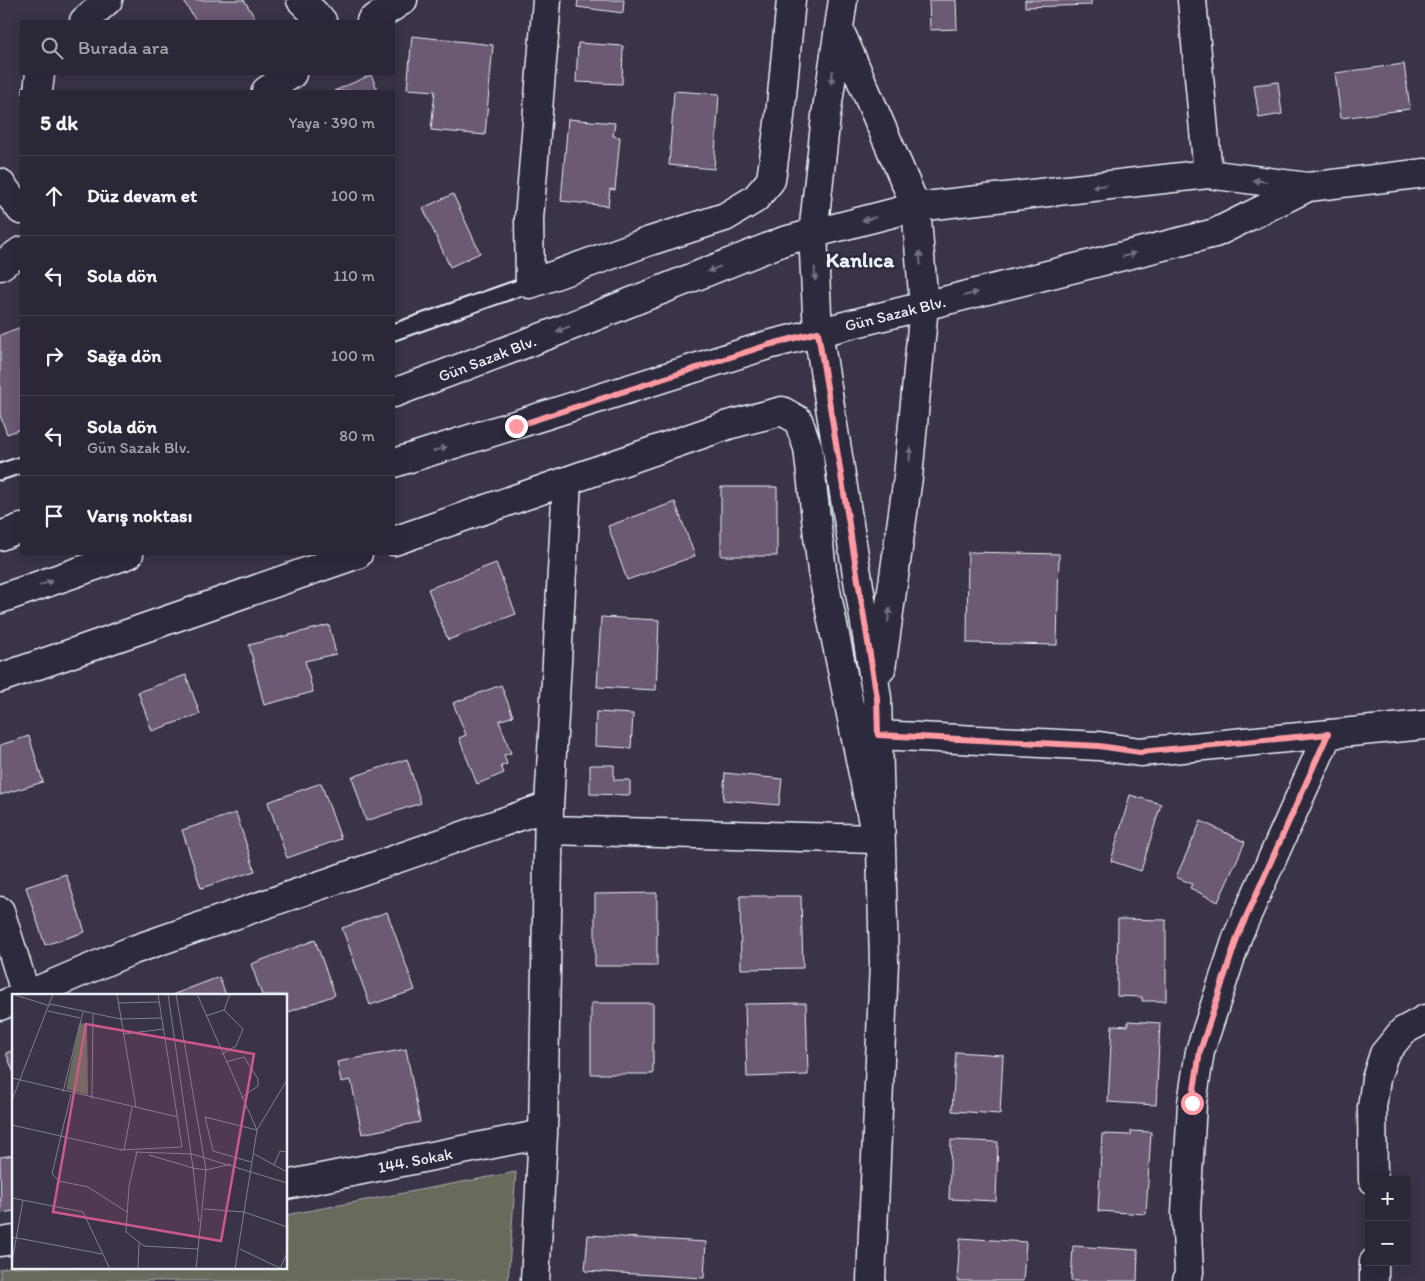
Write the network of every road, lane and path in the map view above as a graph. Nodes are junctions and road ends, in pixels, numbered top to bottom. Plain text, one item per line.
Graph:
1 (108, 0) edge
2 (301, 0) edge
3 (403, 0) edge
4 (547, 0) edge
5 (791, 0) edge
6 (843, 0) edge
7 (1192, 0) edge
8 (85, 20) edge
9 (321, 20) edge
10 (373, 20) edge
11 (839, 29) junction
12 (40, 75) edge
13 (290, 75) edge
14 (38, 90) edge
15 (268, 90) edge
16 (1425, 173) edge
17 (1208, 174) junction
18 (0, 183) edge
19 (1308, 187) junction
20 (916, 207) junction
21 (20, 209) edge
22 (813, 234) junction
23 (20, 252) edge
24 (0, 266) edge
25 (530, 284) junction
26 (924, 306) junction
27 (395, 332) edge
28 (818, 332) junction
29 (395, 393) edge
30 (395, 464) edge
31 (20, 465) edge
32 (0, 472) edge
33 (567, 481) junction
34 (20, 528) edge
35 (0, 536) edge
36 (395, 541) edge
37 (126, 555) edge
38 (355, 555) edge
39 (0, 599) edge
40 (0, 678) edge
41 (877, 698) junction
42 (1425, 725) edge
43 (1328, 734) junction
44 (878, 735) junction
45 (549, 818) junction
46 (879, 852) junction
47 (0, 911) edge
48 (27, 994) edge
49 (29, 994) edge
50 (12, 1001) edge
51 (0, 1006) edge
52 (1425, 1019) edge
53 (543, 1134) junction
54 (1373, 1176) edge
55 (288, 1185) edge
56 (1374, 1266) edge
57 (535, 1281) edge
58 (871, 1281) edge
59 (1187, 1281) edge
60 (1374, 1281) edge

1 - 8 street
2 - 9 street
3 - 10 street
4 - 25 street
5 - 25 street
6 - 11 street
7 - 17 street
11 - 20 street
11 -> 22 street
12 - 14 street
13 - 15 street
16 - 19 street, Gün Sazak Blv.
19 -> 17 street, Gün Sazak Blv.
17 -> 20 street, Gün Sazak Blv.
18 - 21 street
26 -> 19 street, Gün Sazak Blv.
20 -> 22 street, Gün Sazak Blv.
26 -> 20 street
22 -> 28 street
22 -> 29 street, Gün Sazak Blv.
23 - 24 street
25 - 27 lane
26 - 28 street, Gün Sazak Blv.
41 -> 26 street
30 -> 28 street, Gün Sazak Blv.
28 - 41 street
31 - 32 lane
33 - 36 street
33 - 45 street
33 - 46 street
34 - 35 street
39 -> 37 street
38 - 40 street
41 - 44 street
42 - 43 street
43 - 44 street
43 - 59 street
44 - 46 street
45 - 46 street
45 - 49 street
45 - 53 street
46 - 58 street
47 - 48 street
50 - 51 street
52 - 54 street
53 - 55 street, 144. Sokak
53 - 57 street
56 - 60 street

